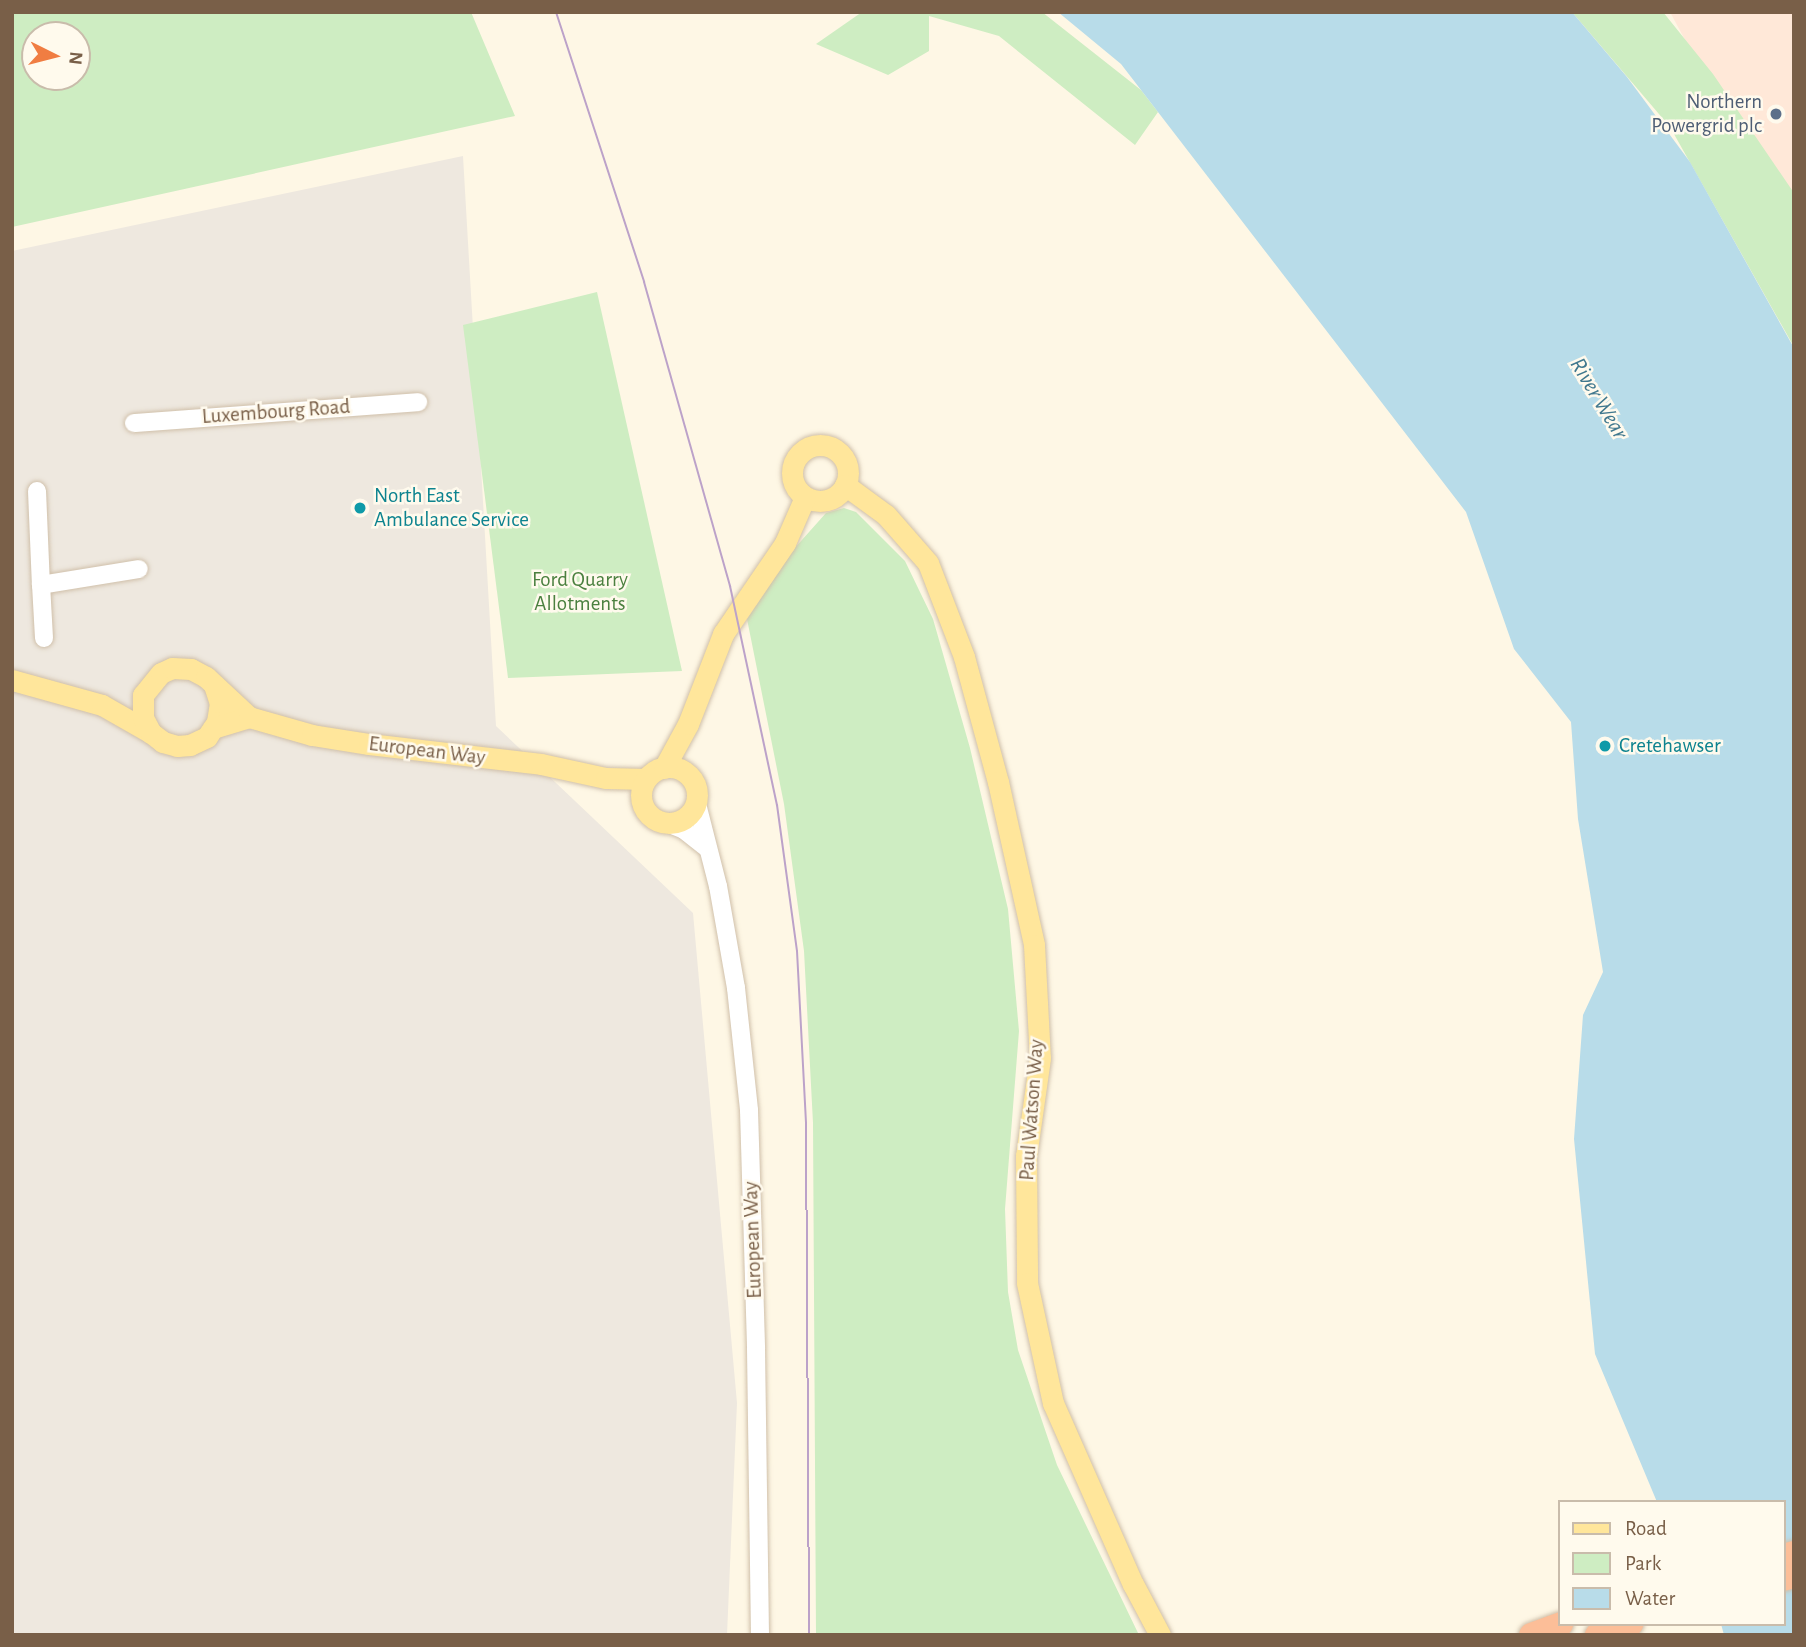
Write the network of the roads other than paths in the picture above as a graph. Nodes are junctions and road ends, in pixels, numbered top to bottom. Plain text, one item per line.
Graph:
1 (418, 402) dead end
2 (134, 423) dead end
3 (845, 485) junction
4 (37, 491) dead end
5 (805, 497) junction
6 (139, 569) dead end
7 (41, 585) junction
8 (44, 638) dead end
9 (12, 680) edge
10 (214, 685) junction
11 (146, 687) junction
12 (102, 705) junction
13 (249, 717) junction
14 (213, 728) junction
15 (151, 733) junction
16 (674, 770) junction
17 (643, 789) junction
18 (696, 800) junction
19 (667, 823) junction
20 (707, 848) junction
21 (1558, 1625) edge
22 (760, 1635) edge
23 (1160, 1635) edge
24 (1531, 1635) edge

1 - 2 street, Luxembourg Road
3 - 5 main road
3 - 5 main road
3 - 23 main road, Paul Watson Way
4 - 7 street
5 - 16 main road
6 - 7 street
7 - 8 street
9 - 12 main road
10 - 11 main road
10 - 13 main road
10 - 14 main road
11 - 12 main road
11 - 15 main road
12 - 15 main road
13 - 14 main road
13 - 17 main road, European Way
14 - 15 main road
16 - 17 main road
16 - 18 main road
17 - 19 main road
18 - 19 main road
18 - 20 street, European Way
19 - 20 street
20 - 22 street, European Way
21 - 24 highway

